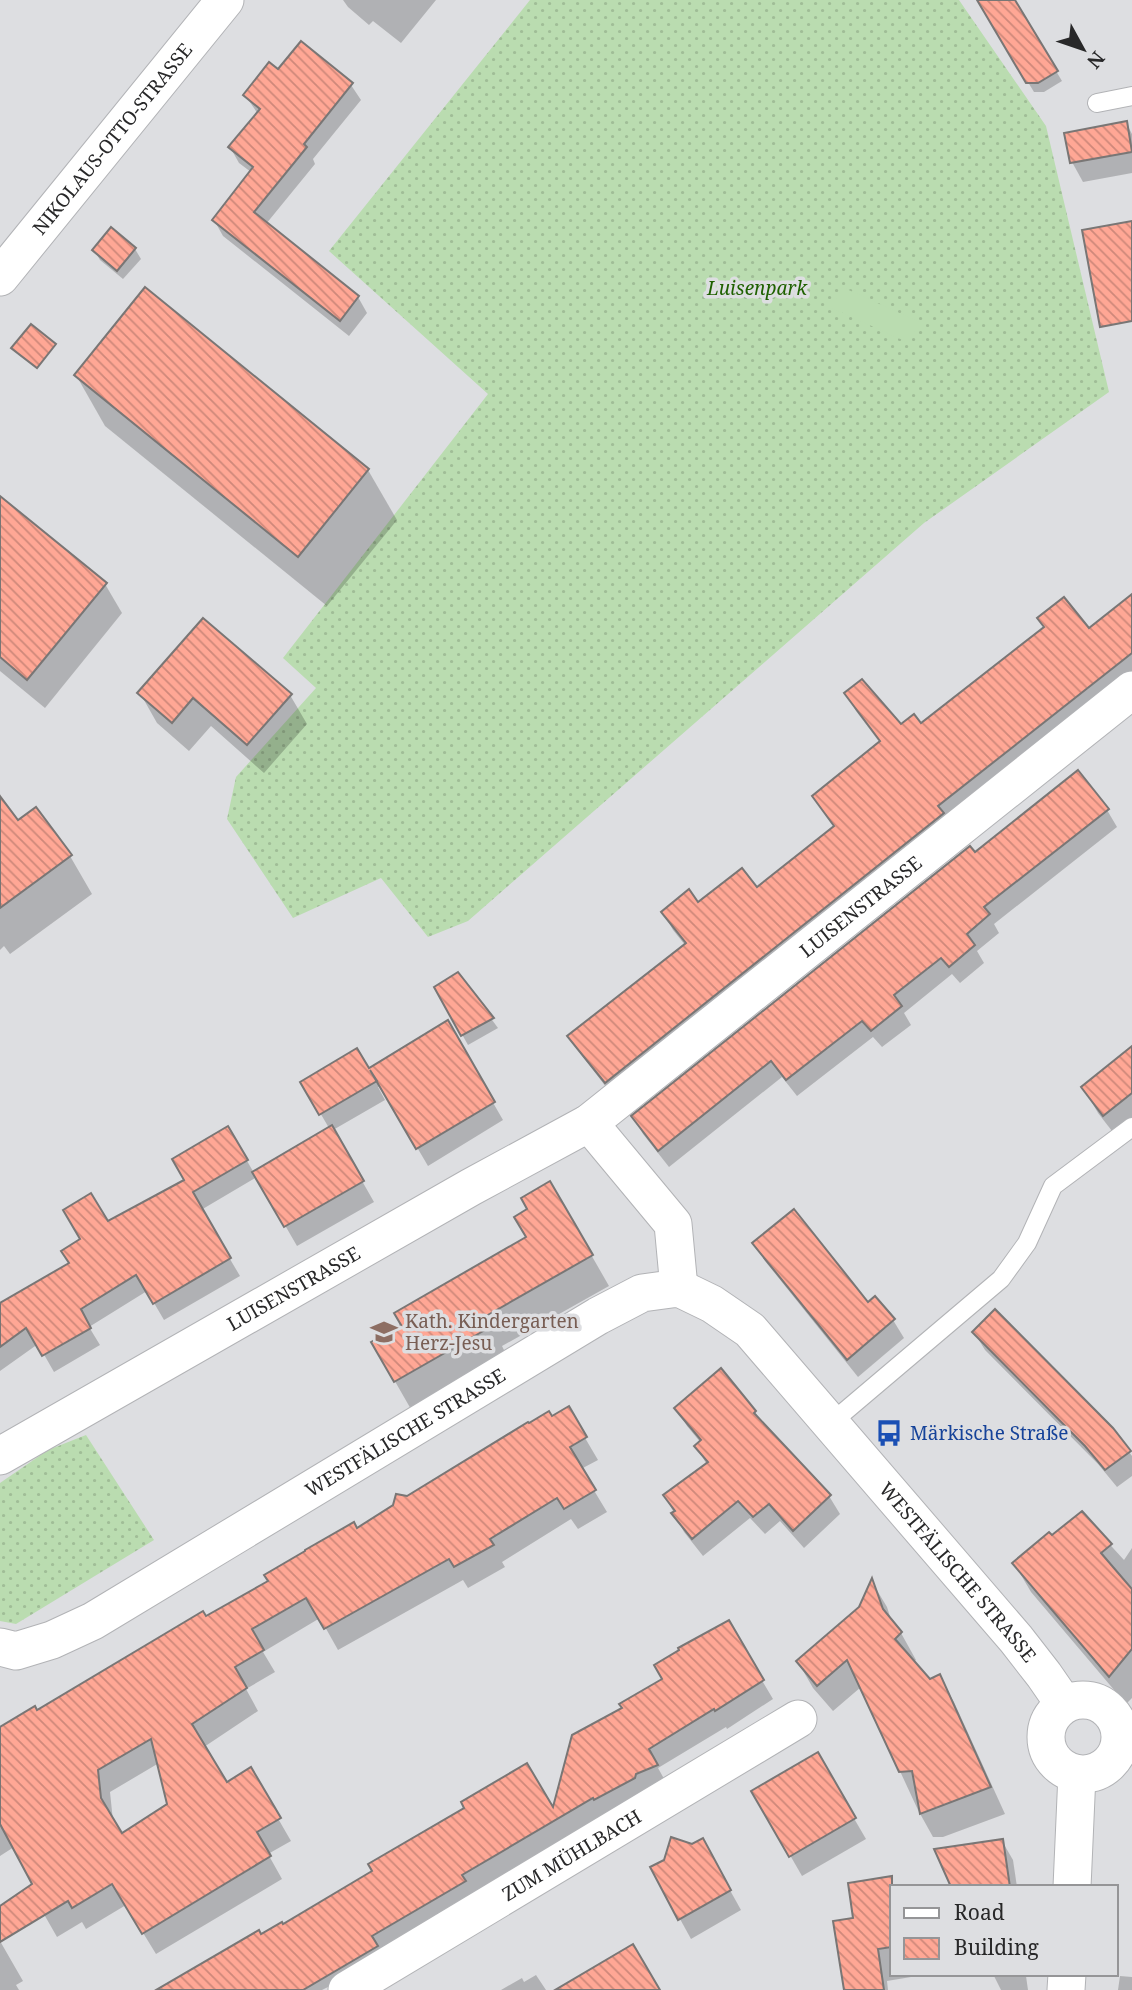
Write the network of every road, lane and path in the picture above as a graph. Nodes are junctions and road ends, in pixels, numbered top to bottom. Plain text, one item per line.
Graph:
1 (225, 0) edge
2 (1132, 96) edge
3 (1097, 103) dead end
4 (0, 277) edge
5 (1132, 691) edge
6 (589, 1123) junction
7 (1132, 1126) edge
8 (679, 1288) junction
9 (831, 1423) junction
10 (0, 1456) edge
11 (0, 1647) edge
12 (1064, 1704) junction
13 (798, 1719) dead end
14 (1126, 1729) edge
15 (1077, 1774) junction
16 (1072, 1885) edge
17 (347, 1990) edge

1 - 4 street, NIKOLAUS-OTTO-STRASSE
2 - 3 lane
5 - 6 street, LUISENSTRASSE
6 - 8 street
6 - 10 street, LUISENSTRASSE
7 - 9 lane
8 - 9 street, WESTFÄLISCHE STRASSE
8 - 11 street, WESTFÄLISCHE STRASSE
9 - 12 street, WESTFÄLISCHE STRASSE
12 - 14 street
12 - 15 street
13 - 17 street, ZUM MÜHLBACH
14 - 15 street
15 - 16 street

